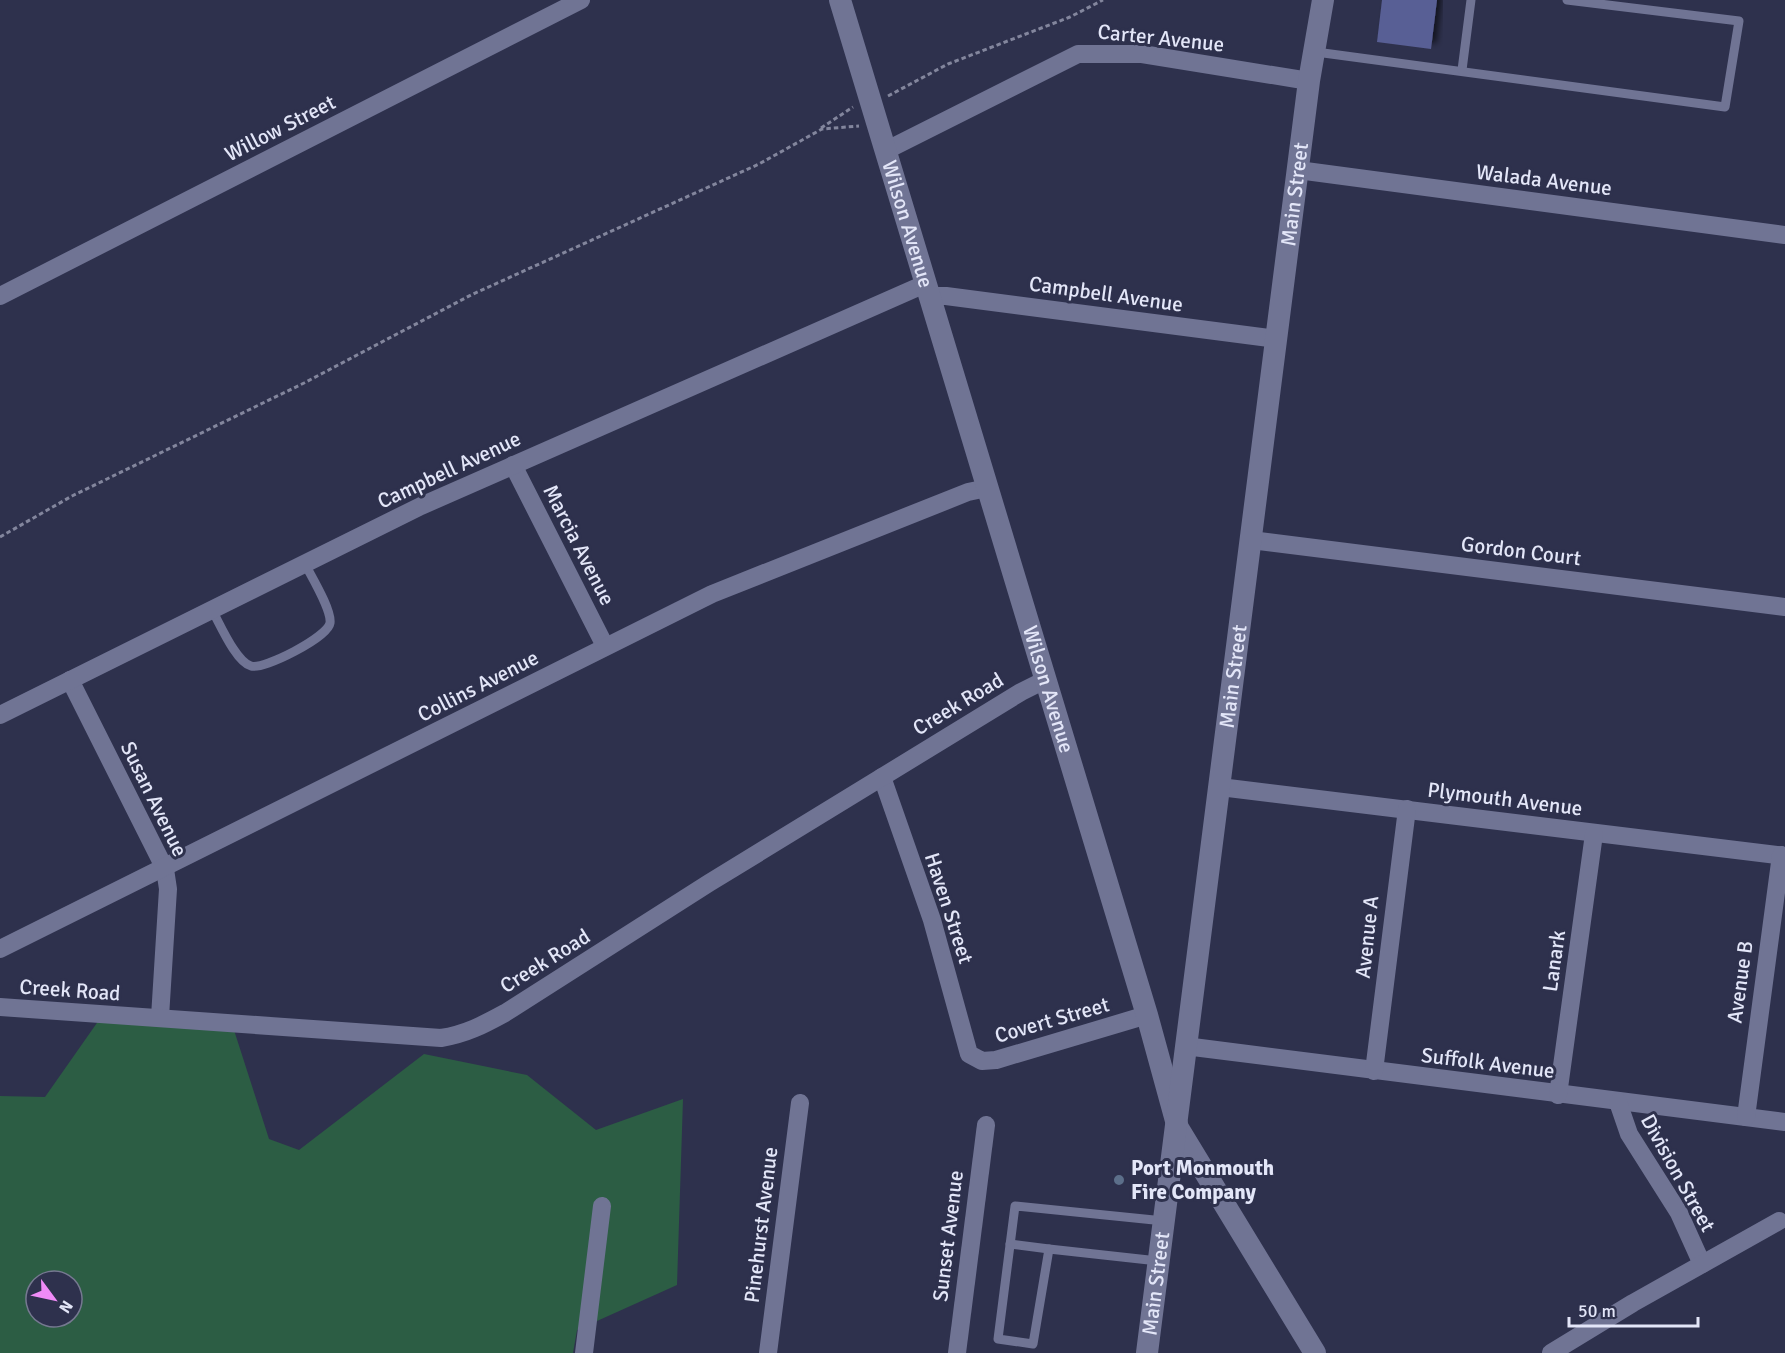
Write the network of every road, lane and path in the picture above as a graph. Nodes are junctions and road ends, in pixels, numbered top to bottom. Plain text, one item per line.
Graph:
1 (581, 0) edge
2 (840, 0) edge
3 (1103, 0) edge
4 (1323, 0) edge
5 (1471, 0) edge
6 (1567, 0) edge
7 (1316, 52) junction
8 (1462, 70) junction
9 (1309, 81) junction
10 (881, 97) dead end
11 (858, 105) dead end
12 (864, 126) dead end
13 (818, 131) junction
14 (887, 150) junction
15 (1298, 170) junction
16 (1785, 234) edge
17 (927, 290) junction
18 (0, 296) edge
19 (1277, 339) junction
20 (513, 465) junction
21 (987, 488) junction
22 (0, 537) edge
23 (1251, 540) junction
24 (305, 564) junction
25 (1785, 607) edge
26 (212, 609) junction
27 (605, 646) junction
28 (70, 680) junction
29 (1045, 680) junction
30 (0, 715) edge
31 (882, 777) junction
32 (1220, 787) junction
33 (1407, 809) junction
34 (1594, 834) junction
35 (1783, 855) edge
36 (165, 869) junction
37 (0, 949) edge
38 (0, 1007) edge
39 (1147, 1015) junction
40 (160, 1017) junction
41 (1185, 1046) junction
42 (969, 1054) joint
43 (1374, 1071) junction
44 (1558, 1095) junction
45 (1618, 1102) junction
46 (800, 1103) dead end
47 (1746, 1117) junction
48 (1785, 1122) edge
49 (986, 1125) dead end
50 (1178, 1128) junction
51 (602, 1206) dead end
52 (1164, 1221) junction
53 (1779, 1221) dead end
54 (1010, 1244) junction
55 (1049, 1249) junction
56 (1158, 1261) junction
57 (1702, 1264) junction
58 (584, 1353) edge
59 (768, 1353) edge
60 (957, 1353) edge
61 (1147, 1353) edge
62 (1315, 1353) edge
63 (1551, 1353) edge

1 - 18 street, Willow Street
2 - 14 street, Wilson Avenue
3 - 10 path
4 - 7 street, Main Street
5 - 8 lane
6 - 8 lane
7 - 8 lane
7 - 9 street, Main Street
9 - 14 street, Carter Avenue
9 - 15 street, Main Street
11 - 13 path
12 - 13 path
13 - 22 path
14 - 17 street, Wilson Avenue
15 - 16 street, Walada Avenue
15 - 19 street, Main Street
17 - 19 street, Campbell Avenue
17 - 20 street, Campbell Avenue
17 - 21 street, Wilson Avenue
19 - 23 street, Main Street
20 - 24 street, Campbell Avenue
20 - 27 street, Marcia Avenue
21 - 27 street, Collins Avenue
21 - 29 street, Wilson Avenue
23 - 25 street, Gordon Court
23 - 32 street, Main Street
24 - 26 street, Campbell Avenue
24 - 26 lane
26 - 28 street, Campbell Avenue
27 - 36 street, Collins Avenue
28 - 30 street, Campbell Avenue
28 - 36 street, Susan Avenue
29 - 31 street, Creek Road
29 - 39 street, Wilson Avenue
31 - 40 street, Creek Road
31 - 42 street, Haven Street
32 - 33 street, Plymouth Avenue
32 - 41 street, Main Street
33 - 34 street, Plymouth Avenue
33 - 43 street, Avenue A
34 - 35 street, Plymouth Avenue
34 - 44 street, Lanark
35 - 47 street, Avenue B
36 - 37 street, Collins Avenue
36 - 40 street, Susan Avenue
38 - 40 street, Creek Road
39 - 42 street, Covert Street
39 - 50 street, Wilson Avenue
41 - 43 street, Suffolk Avenue
41 - 50 street, Main Street
43 - 44 street, Suffolk Avenue
44 - 45 street, Suffolk Avenue
45 - 47 street, Suffolk Avenue
45 - 57 street, Division Street
46 - 59 street, Pinehurst Avenue
47 - 48 street, Suffolk Avenue
49 - 60 street, Sunset Avenue
50 - 52 street, Main Street
50 - 62 street, Wilson Avenue
51 - 58 street
52 - 54 lane
52 - 56 street, Main Street
53 - 57 street, Division Street
54 - 55 lane
54 - 55 lane
55 - 56 lane
56 - 61 street, Main Street
57 - 63 street, Division Street

